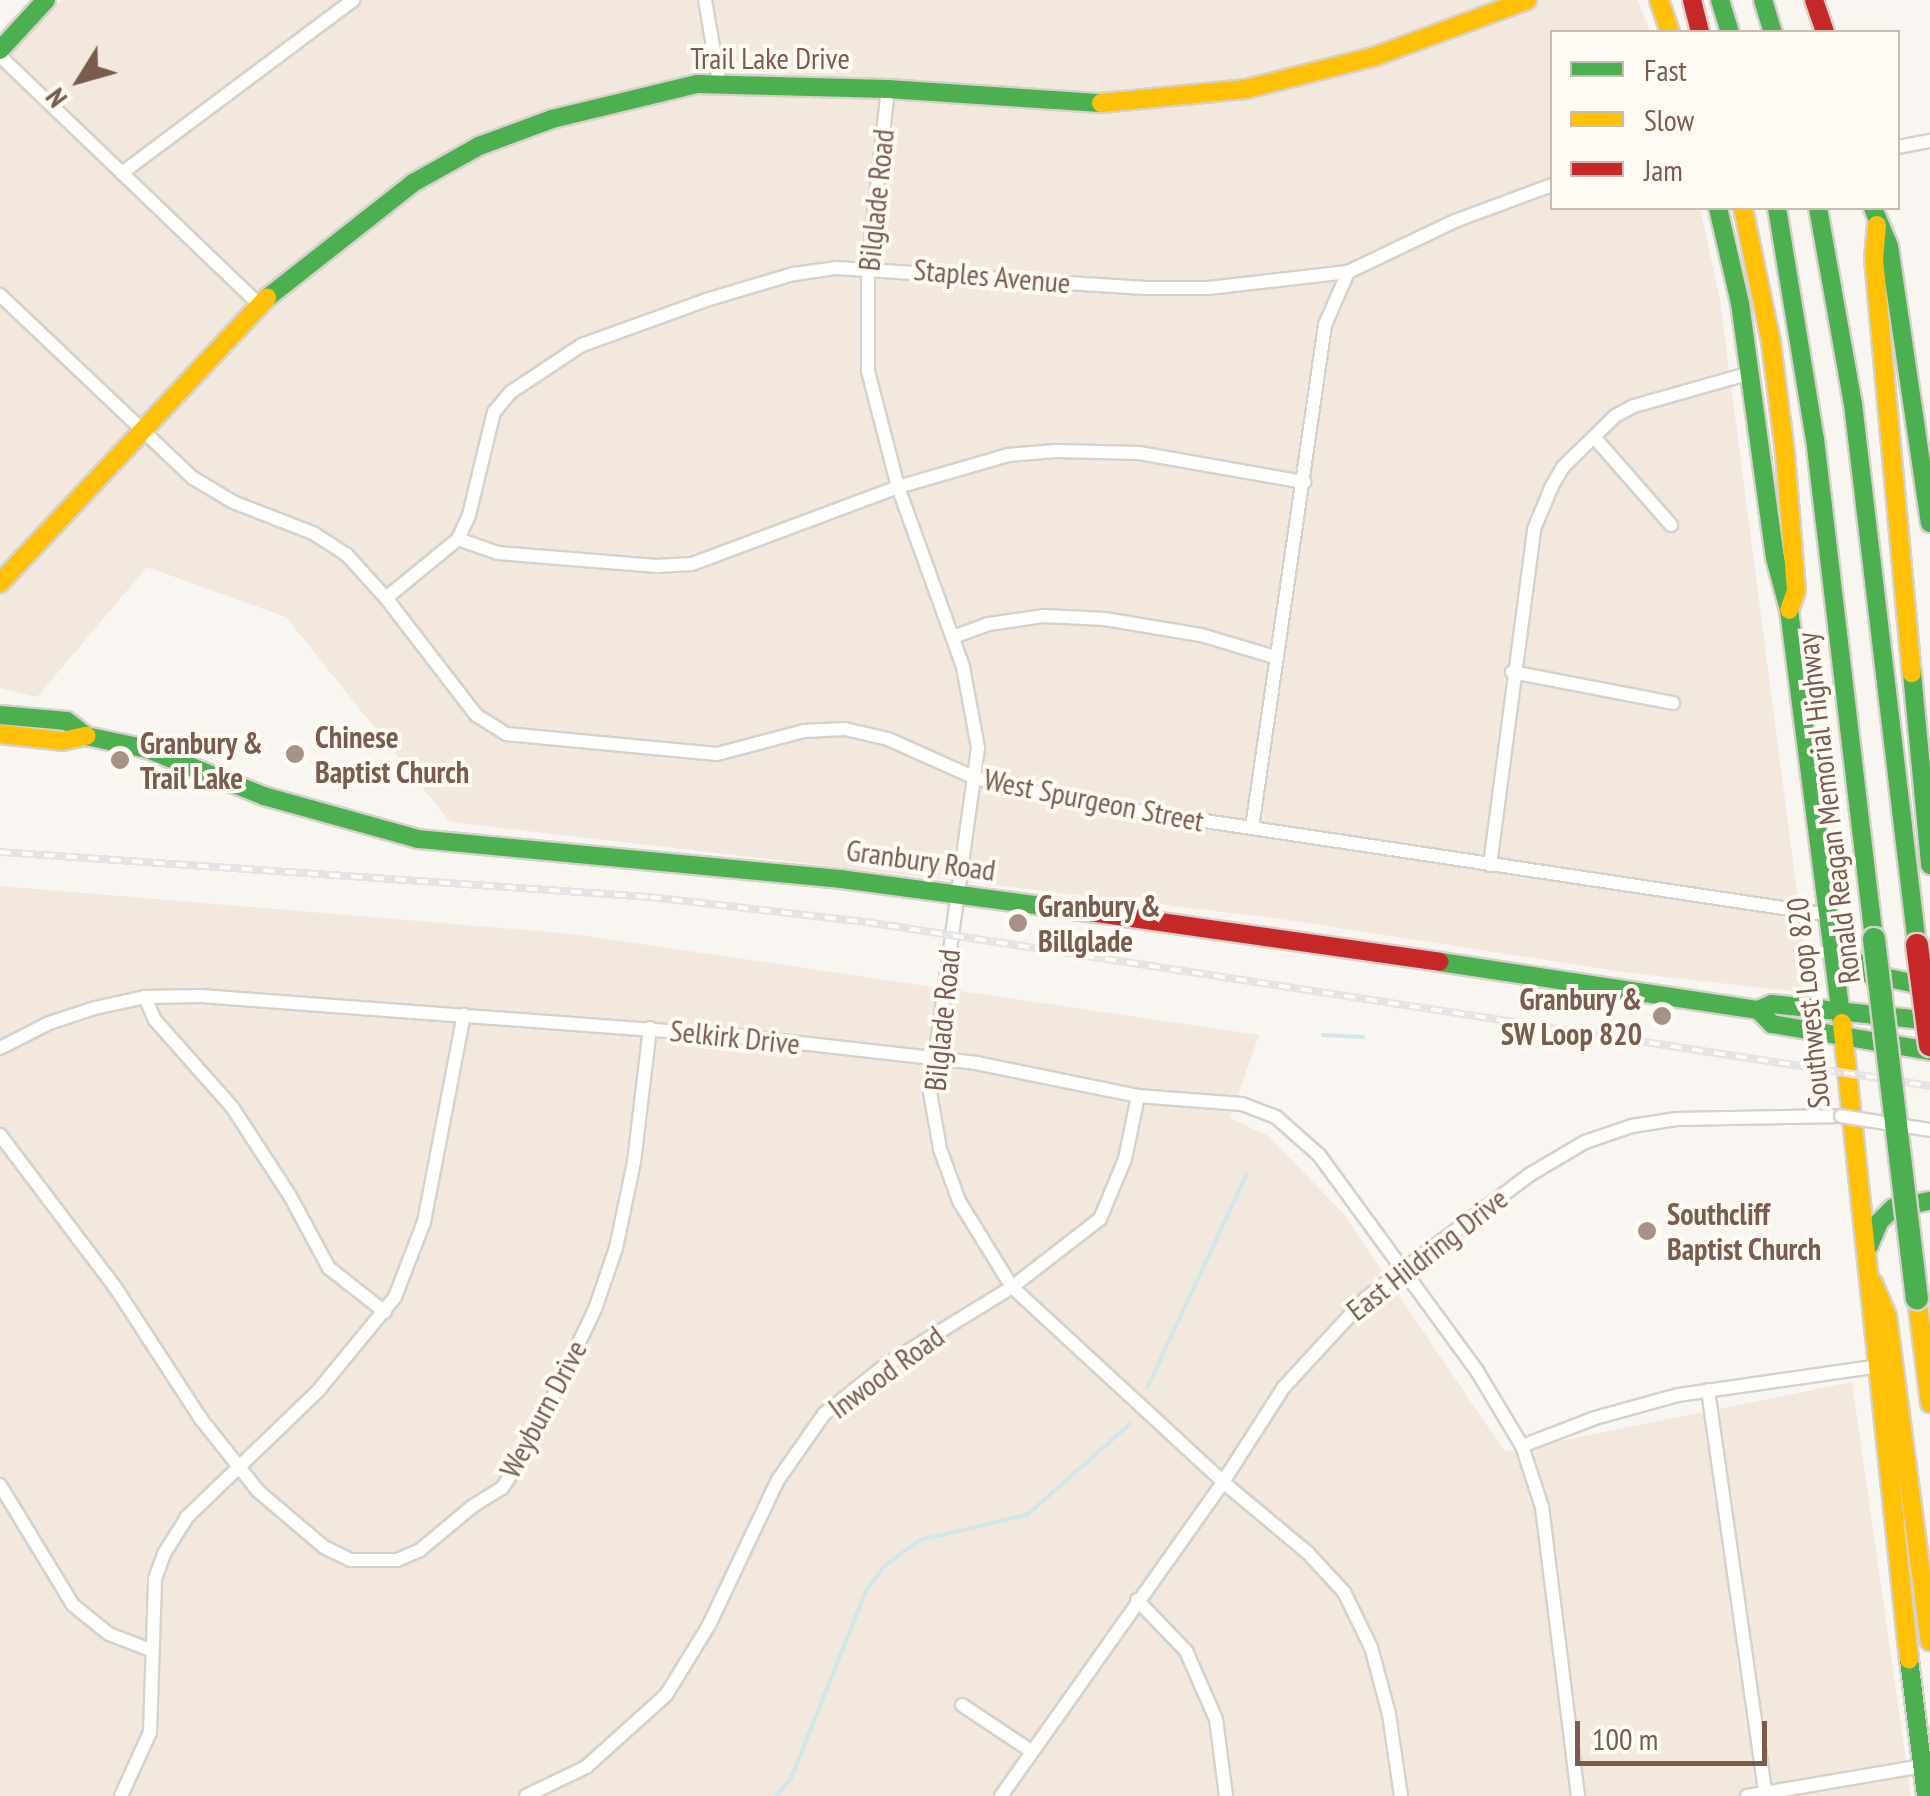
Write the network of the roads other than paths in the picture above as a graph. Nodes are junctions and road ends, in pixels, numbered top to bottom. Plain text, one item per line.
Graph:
1 (46, 0) edge
2 (353, 0) edge
3 (704, 0) edge
4 (1527, 0) edge
5 (1659, 0) edge
6 (1692, 0) edge
7 (1720, 0) edge
8 (1763, 0) edge
9 (1814, 0) edge
10 (1669, 30) edge
11 (1700, 30) edge
12 (1729, 30) edge
13 (1773, 30) edge
14 (1824, 30) edge
15 (0, 53) edge
16 (720, 86) junction
17 (888, 89) junction
18 (1930, 141) edge
19 (1900, 147) edge
20 (122, 173) junction
21 (1550, 186) edge
22 (1718, 210) edge
23 (1742, 210) edge
24 (1777, 210) edge
25 (1818, 210) edge
26 (1875, 216) edge
27 (868, 267) junction
28 (1348, 272) junction
29 (0, 294) edge
30 (260, 304) junction
31 (1751, 374) junction
32 (140, 429) junction
33 (1594, 437) junction
34 (1304, 482) junction
35 (898, 487) junction
36 (1930, 523) edge
37 (1672, 525) dead end
38 (458, 539) junction
39 (0, 583) edge
40 (386, 598) junction
41 (1789, 610) junction
42 (952, 636) junction
43 (1275, 657) junction
44 (1512, 672) junction
45 (1672, 703) dead end
46 (0, 715) edge
47 (0, 734) edge
48 (86, 736) junction
49 (975, 778) junction
50 (1252, 828) junction
51 (1490, 865) junction
52 (1930, 866) edge
53 (1826, 890) junction
54 (957, 896) junction
55 (1829, 915) junction
56 (1927, 977) edge
57 (145, 997) junction
58 (1839, 1009) junction
59 (1758, 1010) junction
60 (464, 1015) junction
61 (1930, 1021) edge
62 (650, 1028) junction
63 (1841, 1038) junction
64 (0, 1048) edge
65 (1930, 1048) edge
66 (934, 1058) junction
67 (1138, 1096) junction
68 (1930, 1130) edge
69 (0, 1135) edge
70 (1930, 1201) edge
71 (1869, 1246) junction
72 (1402, 1269) junction
73 (1872, 1283) junction
74 (1012, 1287) junction
75 (385, 1312) junction
76 (1878, 1366) junction
77 (1708, 1390) junction
78 (1930, 1403) edge
79 (1522, 1446) junction
80 (238, 1467) junction
81 (1223, 1482) junction
82 (0, 1484) edge
83 (1137, 1600) junction
84 (1930, 1641) edge
85 (151, 1650) junction
86 (962, 1705) dead end
87 (1030, 1750) junction
88 (1922, 1766) junction
89 (1766, 1794) edge
90 (121, 1796) edge
91 (526, 1796) edge
92 (1001, 1796) edge
93 (1226, 1796) edge
94 (1401, 1796) edge
95 (1578, 1796) edge
96 (1747, 1796) edge
97 (1926, 1796) edge

1 - 15 main road
2 - 20 street
3 - 16 street
4 - 17 main road, Trail Lake Drive
5 - 10 main road
6 - 11 main road
7 - 12 main road
8 - 13 main road
9 - 14 main road
15 - 20 street
16 - 17 main road, Trail Lake Drive
16 - 30 main road, Trail Lake Drive
17 - 27 street, Bilglade Road
18 - 19 street
20 - 30 street
21 - 28 street, Staples Avenue
22 - 31 main road, Southwest Loop 820
23 - 41 main road
24 - 78 main road, Ronald Reagan Memorial Highway, bridge
25 - 56 main road, bridge
26 - 36 main road
26 - 52 main road
27 - 28 street, Staples Avenue
27 - 35 street, Bilglade Road
27 - 38 street, Staples Avenue
28 - 34 street
29 - 32 street, West Spurgeon Street
30 - 32 main road, Trail Lake Drive
31 - 33 street
31 - 41 main road, Southwest Loop 820
32 - 39 main road, Trail Lake Drive
32 - 40 street, West Spurgeon Street
33 - 37 street
33 - 44 street
34 - 35 street
34 - 43 street
35 - 38 street
35 - 42 street, Bilglade Road
38 - 40 street
40 - 49 street, West Spurgeon Street
41 - 53 main road, Southwest Loop 820
42 - 43 street
42 - 49 street, Bilglade Road
43 - 50 street
44 - 45 street
44 - 51 street
46 - 48 main road, Granbury Road
47 - 48 main road, Granbury Road
48 - 54 main road, Granbury Road
49 - 50 street, West Spurgeon Street
49 - 54 street, Bilglade Road
50 - 51 street, West Spurgeon Street
51 - 55 street, West Spurgeon Street
53 - 55 main road, Southwest Loop 820
53 - 56 main road
54 - 59 main road, Granbury Road
54 - 66 street, Bilglade Road
55 - 58 main road, Southwest Loop 820
56 - 65 main road, bridge
57 - 60 street, Selkirk Drive
57 - 64 street, Selkirk Drive
57 - 75 street
58 - 59 main road, Granbury Road
58 - 61 main road, Granbury Road
58 - 63 main road, Southwest Loop 820
59 - 63 main road, Granbury Road
60 - 62 street, Selkirk Drive
60 - 75 street
62 - 66 street, Selkirk Drive
62 - 80 street, Weyburn Drive
63 - 65 main road, Granbury Road
63 - 71 main road, Southwest Loop 820
66 - 67 street, Selkirk Drive
66 - 74 street, Bilglade Road
67 - 72 street, Selkirk Drive
67 - 74 street, Inwood Road
68 - 72 street, East Hildring Drive, bridge
69 - 80 street, Weyburn Drive
70 - 71 main road
71 - 73 main road, Southwest Loop 820
72 - 79 street, Selkirk Drive
72 - 81 street, East Hildring Drive
73 - 76 main road, Southwest Loop 820
73 - 84 main road
74 - 81 street, Bilglade Road
74 - 91 street, Inwood Road
75 - 80 street
76 - 77 street
76 - 88 main road, Southwest Loop 820
77 - 79 street
77 - 89 street
79 - 95 street, Selkirk Drive
80 - 85 street
81 - 83 street, East Hildring Drive
81 - 94 street, Bilglade Road
82 - 85 street
83 - 87 street, East Hildring Drive
83 - 93 street
85 - 90 street
86 - 87 street
87 - 92 street, East Hildring Drive
88 - 89 street
88 - 97 main road, Southwest Loop 820
89 - 96 street

